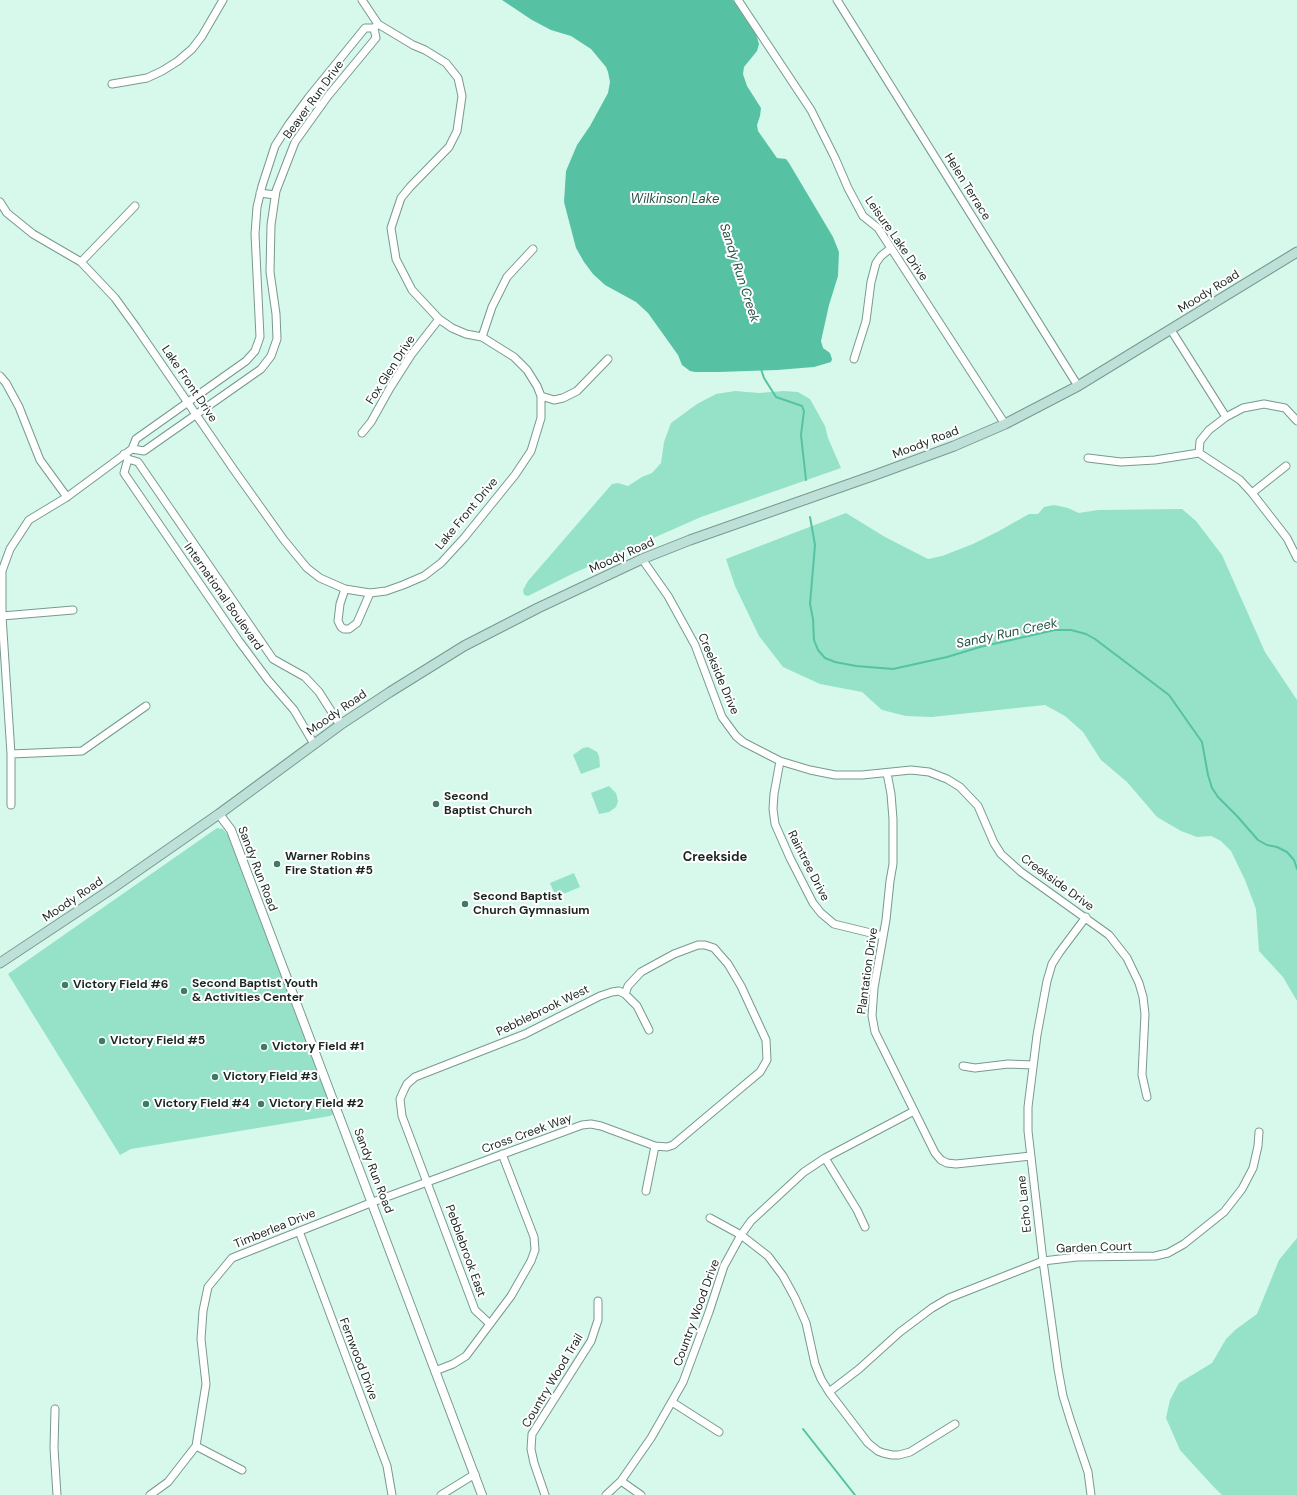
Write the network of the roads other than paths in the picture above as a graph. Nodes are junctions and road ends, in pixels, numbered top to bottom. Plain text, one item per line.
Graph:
1 (223, 0) edge
2 (362, 0) edge
3 (738, 0) edge
4 (837, 0) edge
5 (376, 26) junction
6 (112, 84) dead end
7 (309, 97) junction
8 (321, 106) junction
9 (260, 193) junction
10 (275, 195) junction
11 (0, 202) edge
12 (135, 206) dead end
13 (892, 248) junction
14 (533, 249) dead end
15 (1297, 252) edge
16 (81, 262) junction
17 (439, 319) junction
18 (1171, 330) junction
19 (482, 337) junction
20 (608, 359) dead end
21 (854, 359) dead end
22 (0, 376) edge
23 (1078, 386) junction
24 (541, 396) junction
25 (188, 403) junction
26 (196, 414) junction
27 (1226, 417) junction
28 (1297, 420) edge
29 (1005, 424) junction
30 (362, 433) dead end
31 (132, 449) junction
32 (1199, 454) junction
33 (126, 456) junction
34 (1088, 458) dead end
35 (1286, 466) dead end
36 (1252, 493) junction
37 (67, 497) junction
38 (1297, 558) edge
39 (642, 559) junction
40 (345, 589) junction
41 (370, 593) junction
42 (73, 610) dead end
43 (2, 616) junction
44 (146, 706) dead end
45 (340, 725) junction
46 (314, 744) junction
47 (11, 754) junction
48 (780, 762) junction
49 (887, 772) junction
50 (11, 805) dead end
51 (219, 814) junction
52 (1086, 917) junction
53 (883, 936) junction
54 (0, 963) edge
55 (625, 994) junction
56 (649, 1030) dead end
57 (1033, 1065) junction
58 (963, 1066) dead end
59 (1147, 1097) dead end
60 (914, 1111) junction
61 (1259, 1132) dead end
62 (655, 1146) junction
63 (502, 1154) junction
64 (1031, 1156) junction
65 (825, 1158) junction
66 (427, 1182) junction
67 (646, 1190) dead end
68 (372, 1202) junction
69 (710, 1218) dead end
70 (865, 1227) dead end
71 (298, 1231) junction
72 (741, 1235) junction
73 (1043, 1261) junction
74 (598, 1301) dead end
75 (490, 1324) junction
76 (435, 1371) junction
77 (829, 1392) junction
78 (672, 1402) junction
79 (55, 1409) dead end
80 (956, 1424) dead end
81 (719, 1432) dead end
82 (196, 1446) junction
83 (242, 1470) dead end
84 (475, 1474) junction
85 (621, 1481) junction
86 (57, 1495) edge
87 (150, 1495) edge
88 (392, 1495) edge
89 (441, 1495) edge
90 (482, 1495) edge
91 (545, 1495) edge
92 (606, 1495) edge
93 (641, 1495) edge
94 (1091, 1495) edge

1 - 6 street
2 - 5 street, Lake Front Drive
3 - 13 street, Leisure Lake Drive
4 - 23 street, Helen Terrace
5 - 7 street, Beaver Run Drive
5 - 8 street, Beaver Run Drive
5 - 17 street, Lake Front Drive
7 - 8 street
7 - 9 street, Beaver Run Drive
8 - 10 street, Beaver Run Drive
9 - 10 street
9 - 25 street, Beaver Run Drive
10 - 26 street, Beaver Run Drive
11 - 16 street, Lake Front Drive
12 - 16 street
13 - 21 street
13 - 29 street, Leisure Lake Drive
14 - 19 street
15 - 18 main road, Moody Road
16 - 25 street, Lake Front Drive
17 - 19 street, Lake Front Drive
17 - 30 street, Fox Glen Drive
18 - 23 main road, Moody Road
18 - 27 street
19 - 24 street, Lake Front Drive
20 - 24 street
22 - 37 street
23 - 29 main road, Moody Road
24 - 41 street, Lake Front Drive
25 - 26 street, Lake Front Drive
25 - 31 street, Beaver Run Drive
26 - 31 street, Beaver Run Drive
26 - 40 street, Lake Front Drive
27 - 28 street
27 - 32 street
29 - 39 main road, Moody Road
31 - 33 street
32 - 34 street
32 - 36 street
33 - 37 street
33 - 45 street, International Boulevard
33 - 46 street, International Boulevard
35 - 36 street
36 - 38 street
37 - 43 street
39 - 45 main road, Moody Road
39 - 48 street, Creekside Drive
40 - 41 street, Lake Front Drive
40 - 41 street
42 - 43 street
43 - 47 street
44 - 47 street
45 - 46 main road, Moody Road
46 - 51 main road, Moody Road
47 - 50 street
48 - 49 street, Creekside Drive
48 - 53 street, Raintree Drive
49 - 52 street, Creekside Drive
49 - 53 street, Plantation Drive
51 - 54 main road, Moody Road
51 - 68 street, Sandy Run Road
52 - 57 street, Echo Lane
52 - 59 street, Creekside Drive
53 - 60 street, Plantation Drive
55 - 56 street
55 - 62 street, Cross Creek Way
55 - 66 street, Pebblebrook West
57 - 58 street
57 - 64 street, Echo Lane
60 - 64 street, Plantation Drive
60 - 65 street, Country Wood Drive
61 - 73 street, Garden Court
62 - 63 street, Cross Creek Way
62 - 67 street
63 - 66 street, Cross Creek Way
63 - 75 street
64 - 73 street, Echo Lane
65 - 70 street
65 - 72 street, Country Wood Drive
66 - 68 street, Cross Creek Way
66 - 75 street, Pebblebrook East
68 - 71 street, Timberlea Drive
68 - 76 street, Sandy Run Road
69 - 72 street
71 - 82 street, Timberlea Drive
71 - 88 street, Fernwood Drive
72 - 77 street
72 - 78 street, Country Wood Drive
73 - 77 street, Garden Court
73 - 94 street, Echo Lane
74 - 91 street, Country Wood Trail
75 - 76 street
76 - 84 street, Sandy Run Road
77 - 80 street
78 - 81 street
78 - 85 street, Country Wood Drive
79 - 86 street
82 - 83 street
82 - 87 street, Timberlea Drive
84 - 89 street
84 - 90 street, Sandy Run Road
85 - 92 street, Country Wood Drive
85 - 93 street

